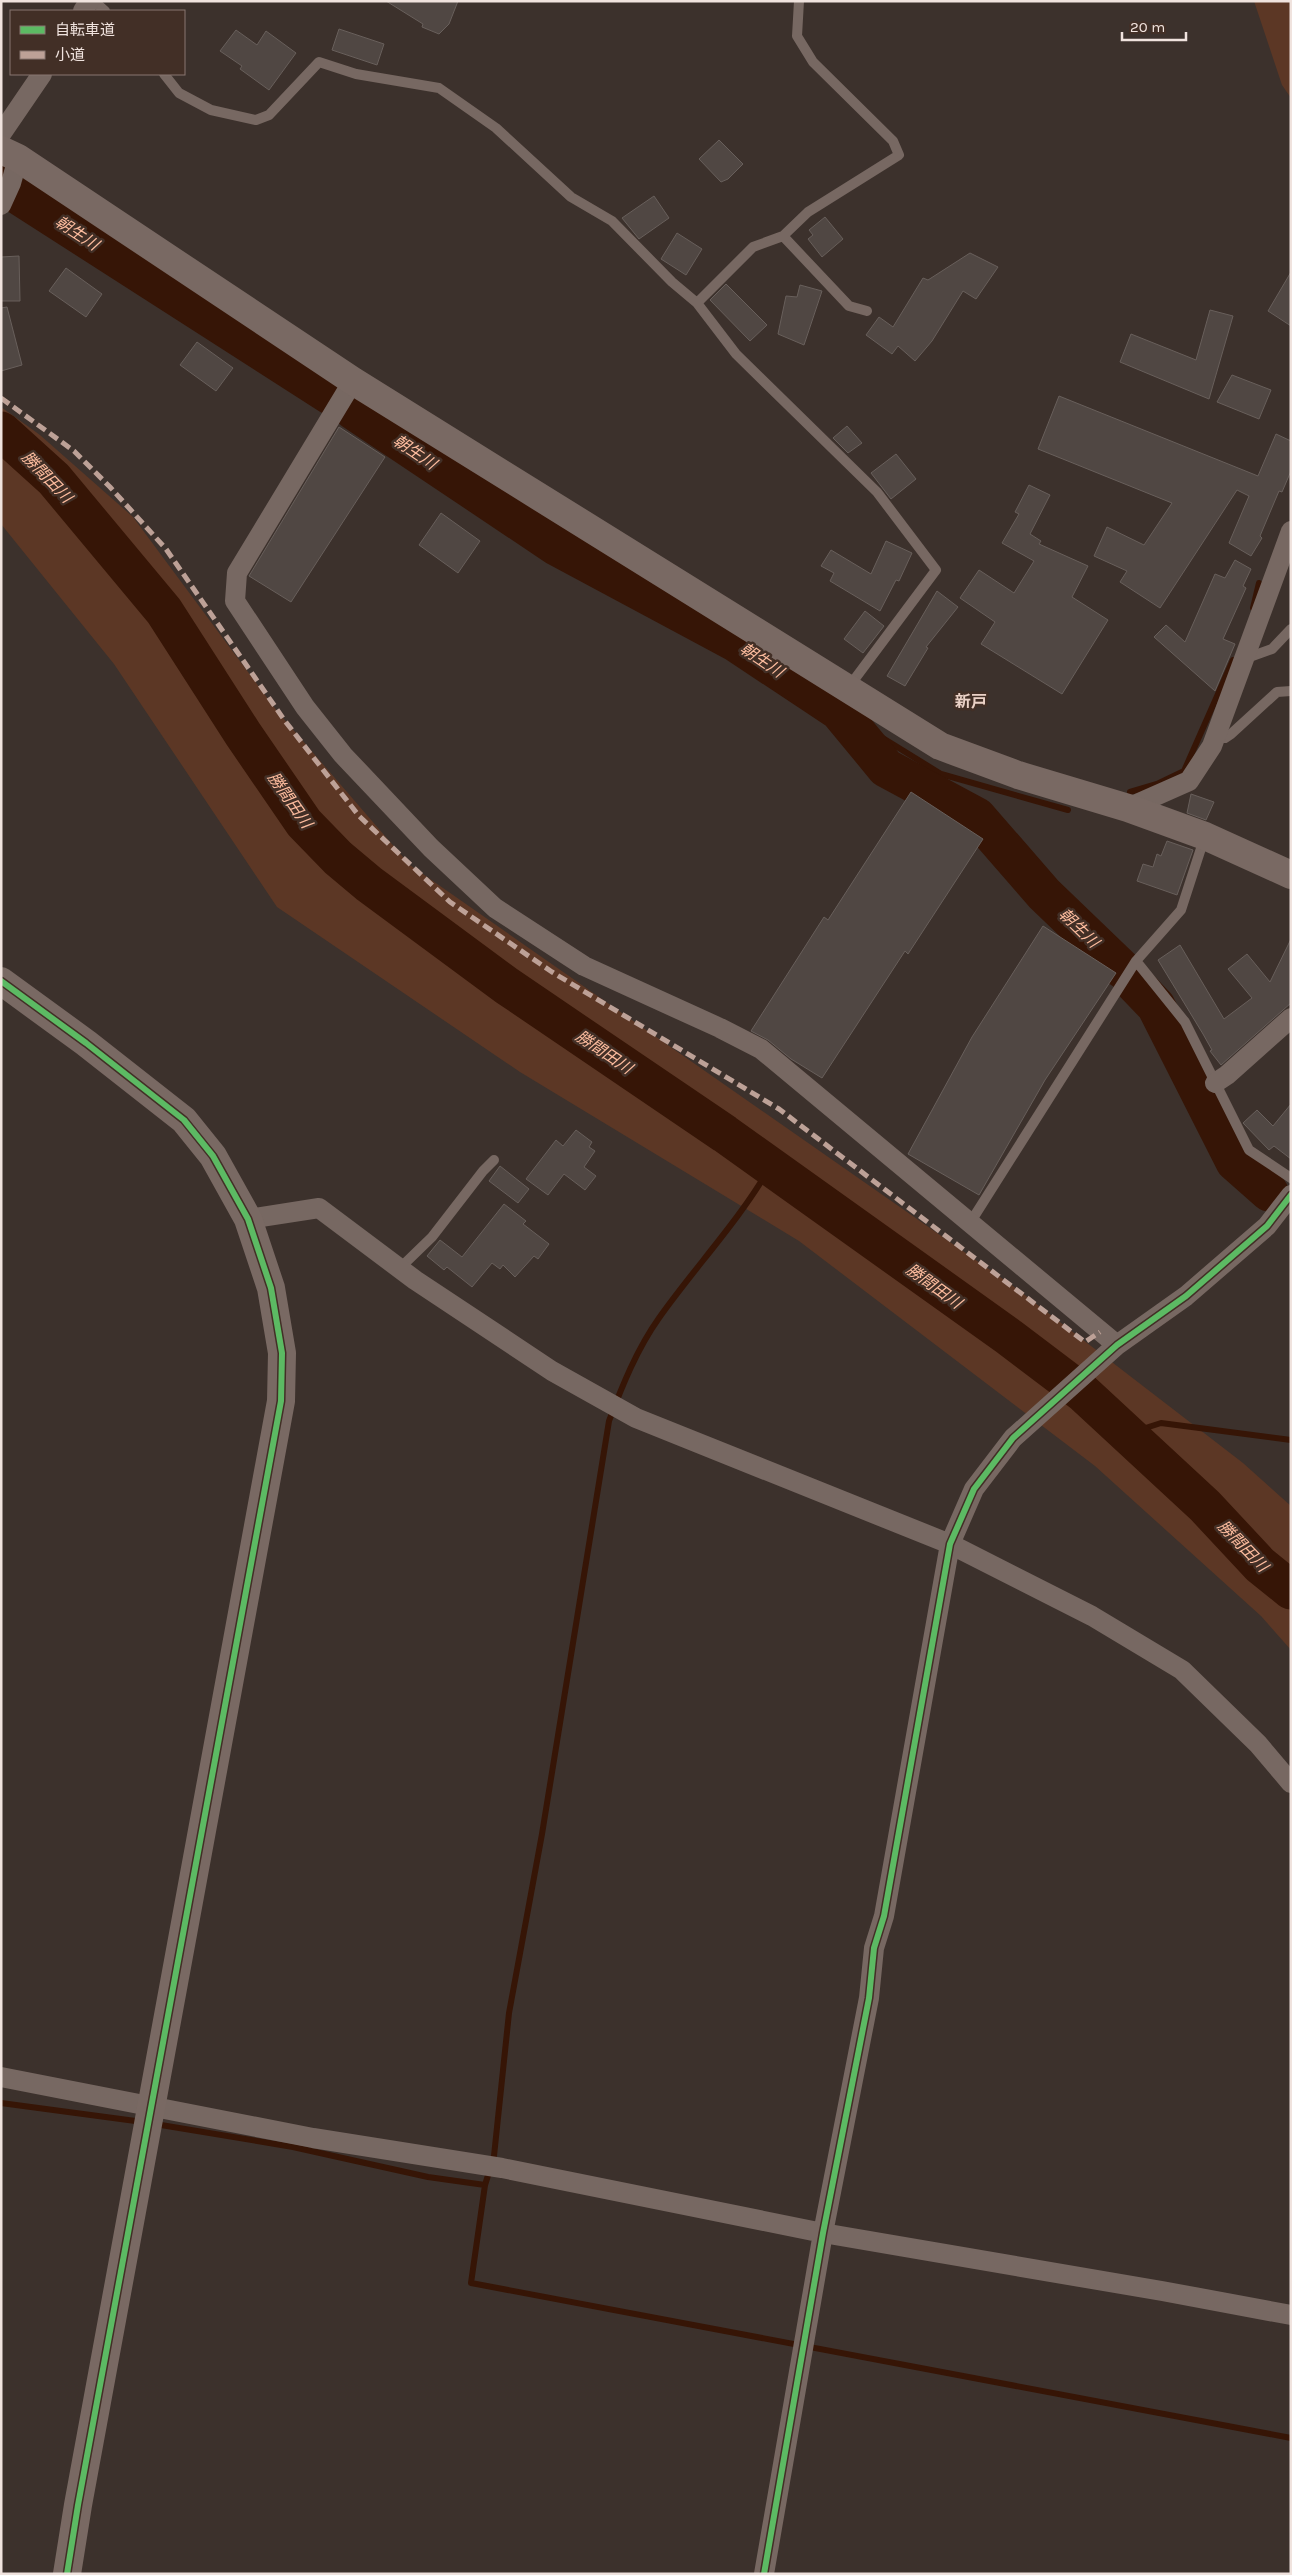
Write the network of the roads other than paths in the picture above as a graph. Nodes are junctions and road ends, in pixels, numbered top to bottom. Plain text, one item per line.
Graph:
1 (94, 1) edge
2 (799, 1) edge
3 (104, 10) edge
4 (41, 75) edge
5 (165, 75) edge
6 (1, 134) edge
7 (10, 154) edge
8 (6, 190) edge
9 (1, 206) edge
10 (783, 236) junction
11 (697, 303) junction
12 (867, 310) dead end
13 (353, 381) junction
14 (1291, 531) edge
15 (1291, 629) edge
16 (1243, 659) junction
17 (848, 688) junction
18 (1291, 691) edge
19 (1214, 738) junction
20 (1128, 808) junction
21 (1205, 836) junction
22 (1291, 875) edge
23 (1136, 961) junction
24 (1, 981) edge
25 (1291, 1018) edge
26 (1214, 1083) junction
27 (494, 1160) dead end
28 (1291, 1178) edge
29 (1291, 1195) edge
30 (248, 1219) junction
31 (970, 1223) junction
32 (400, 1268) junction
33 (1116, 1345) junction
34 (950, 1544) junction
35 (1291, 1783) edge
36 (1, 2077) edge
37 (152, 2109) junction
38 (823, 2233) junction
39 (1291, 2315) edge
40 (67, 2574) edge
41 (764, 2574) edge

1 - 3 lane
2 - 10 lane
4 - 6 street
5 - 11 lane
7 - 8 street
7 - 13 street
8 - 9 street
10 - 11 lane
10 - 12 lane
11 - 17 lane
13 - 17 street
13 - 31 street
14 - 16 street
15 - 16 lane
16 - 19 street
17 - 20 street
18 - 19 lane
19 - 20 street
20 - 21 street
21 - 22 street
21 - 23 lane
23 - 26 lane
23 - 31 lane
24 - 30 street
25 - 26 street
26 - 28 lane
27 - 32 lane
29 - 33 street
30 - 32 street
30 - 37 street
31 - 33 street
32 - 34 street
33 - 34 street
34 - 35 street
34 - 38 street
36 - 37 street
37 - 38 street
37 - 40 street
38 - 39 street
38 - 41 street

